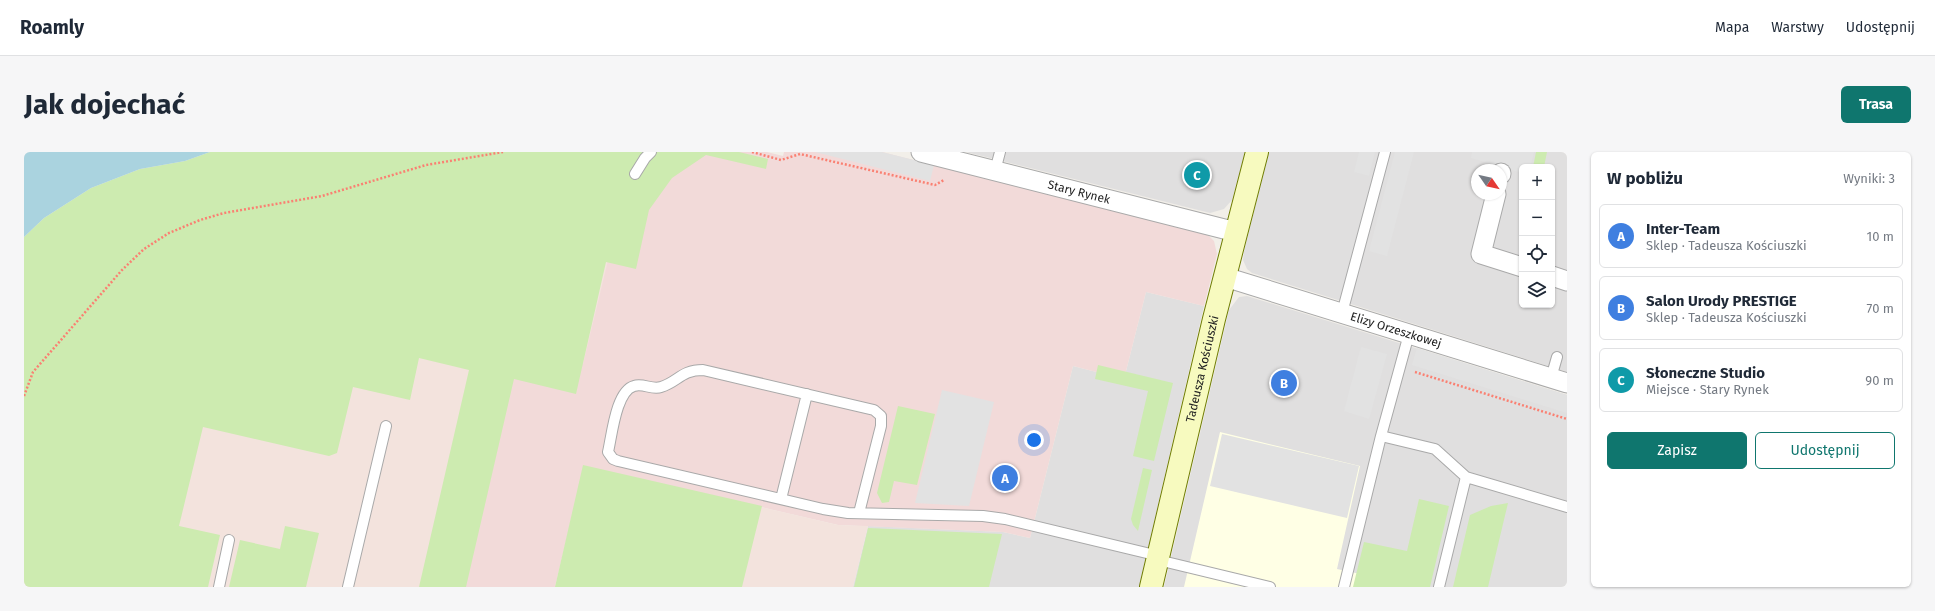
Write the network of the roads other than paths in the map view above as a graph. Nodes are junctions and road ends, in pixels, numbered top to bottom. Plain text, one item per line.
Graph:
1 (651, 152) edge
2 (921, 152) edge
3 (1000, 152) edge
4 (1257, 152) edge
5 (1385, 152) edge
6 (995, 171) junction
7 (636, 174) dead end
8 (1494, 200) edge
9 (1236, 232) junction
10 (1519, 266) edge
11 (1225, 277) junction
12 (1555, 277) edge
13 (1567, 281) edge
14 (1342, 313) junction
15 (1409, 334) junction
16 (1557, 357) dead end
17 (1559, 380) edge
18 (807, 394) junction
19 (386, 426) dead end
20 (1381, 436) junction
21 (1466, 477) junction
22 (781, 499) junction
23 (1567, 507) edge
24 (859, 513) junction
25 (229, 540) dead end
26 (1159, 558) junction
27 (219, 587) edge
28 (348, 587) edge
29 (1152, 587) edge
30 (1270, 587) edge
31 (1344, 587) edge
32 (1439, 587) edge

1 - 7 lane
2 - 6 street, Stary Rynek
3 - 6 lane
4 - 9 street, Tadeusza Kościuszki
5 - 14 lane
6 - 9 street, Stary Rynek
8 - 10 street
9 - 11 street, Tadeusza Kościuszki
11 - 14 street, Elizy Orzeszkowej
11 - 26 street, Tadeusza Kościuszki
12 - 13 street
14 - 15 street, Elizy Orzeszkowej
15 - 17 street, Elizy Orzeszkowej
15 - 20 lane
16 - 17 lane
18 - 22 lane
18 - 22 lane
18 - 24 lane
19 - 28 lane
20 - 21 lane
20 - 31 lane
21 - 23 lane
21 - 32 lane
22 - 24 lane
24 - 26 lane
25 - 27 lane
26 - 29 street, Tadeusza Kościuszki
26 - 30 lane

